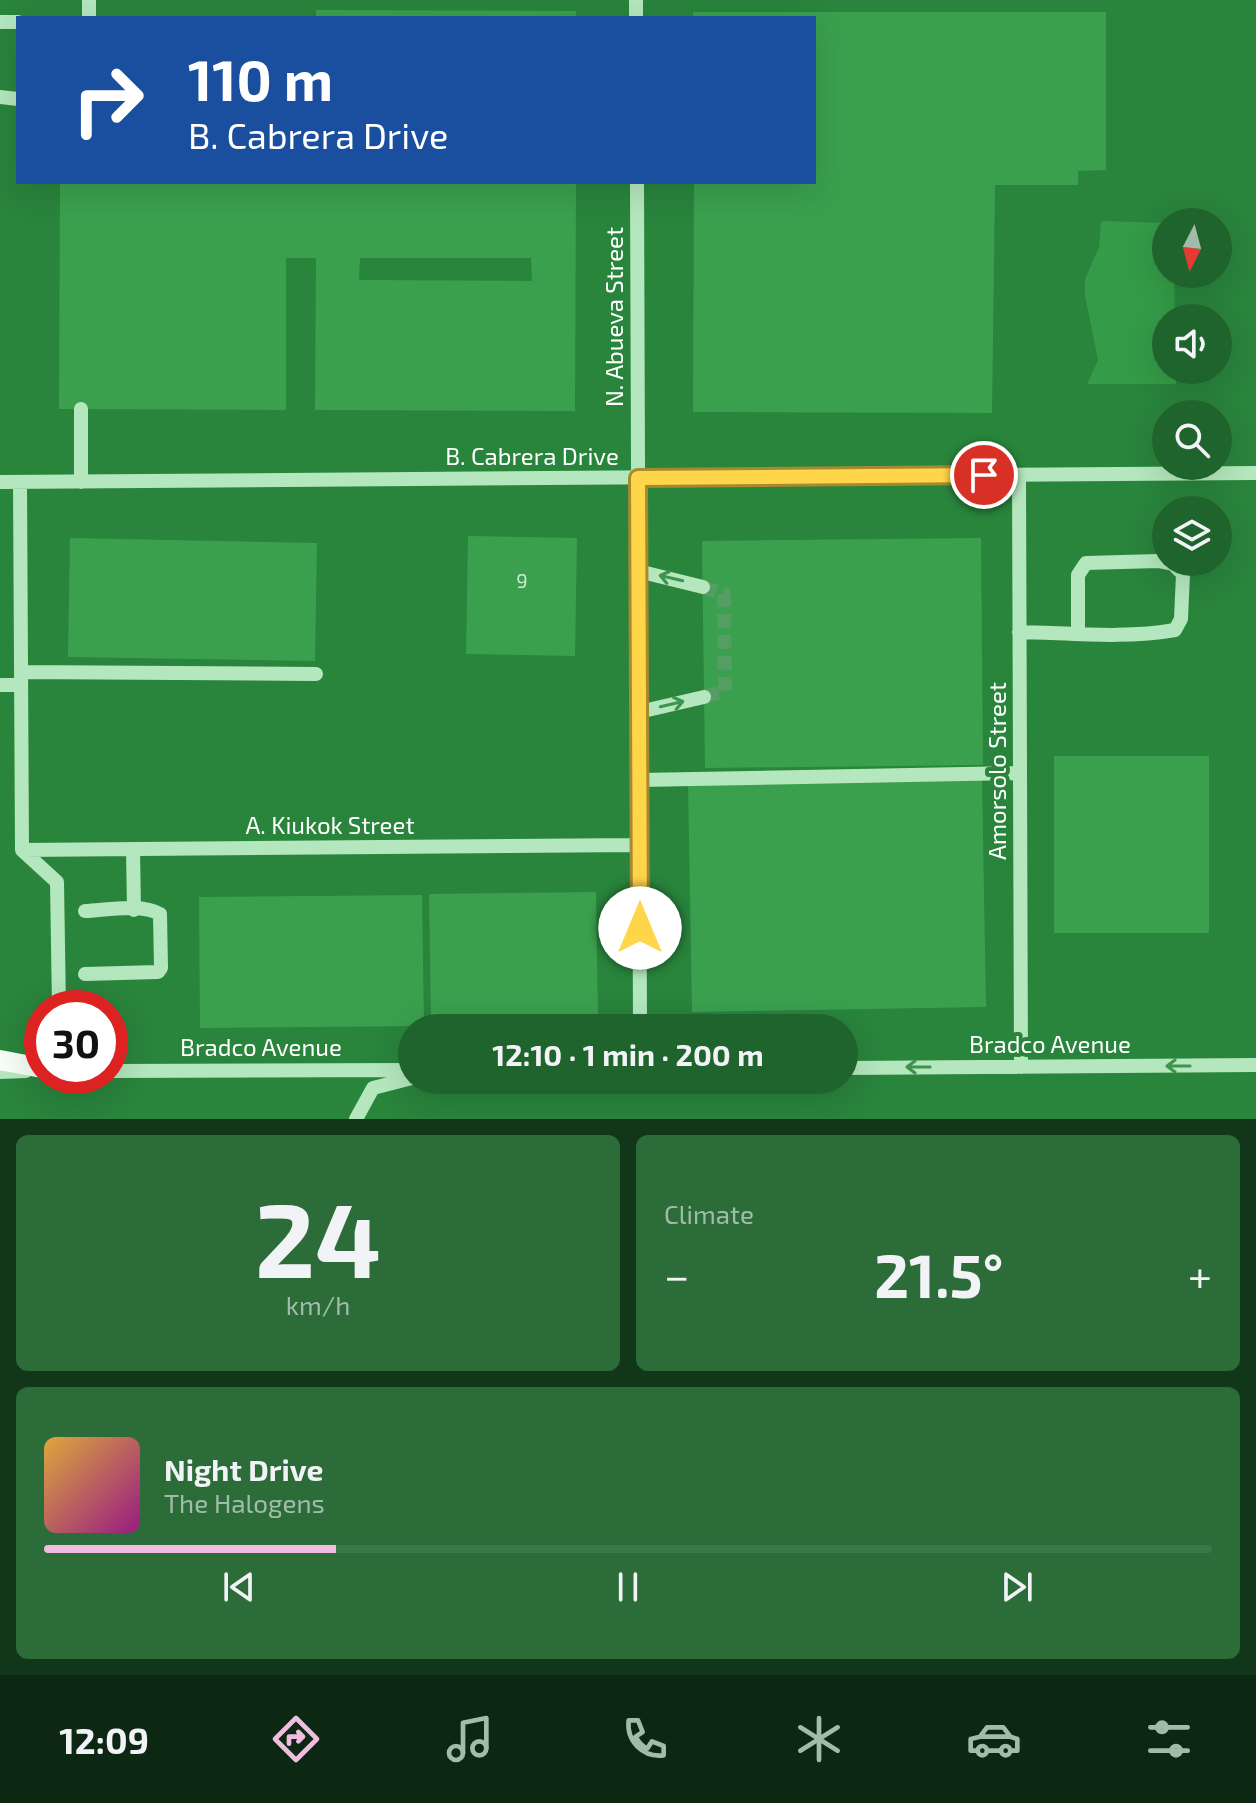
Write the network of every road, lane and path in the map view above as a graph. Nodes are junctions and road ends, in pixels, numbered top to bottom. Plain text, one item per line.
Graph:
1 (637, 184) edge
2 (81, 409) dead end
3 (1256, 473) edge
4 (1019, 475) junction
5 (638, 478) junction
6 (0, 482) edge
7 (20, 482) junction
8 (81, 482) junction
9 (638, 571) junction
10 (703, 587) tunnel mouth
11 (1019, 632) junction
12 (1078, 633) junction
13 (316, 674) dead end
14 (21, 678) junction
15 (0, 685) edge
16 (704, 697) tunnel mouth
17 (639, 712) junction
18 (1020, 773) junction
19 (639, 780) junction
20 (639, 845) junction
21 (133, 849) junction
22 (22, 850) junction
23 (134, 910) junction
24 (85, 911) dead end
25 (85, 974) dead end
26 (59, 990) edge
27 (640, 1014) edge
28 (0, 1060) edge
29 (1256, 1065) edge
30 (24, 1066) edge
31 (1021, 1067) junction
32 (858, 1068) edge
33 (398, 1070) edge
34 (24, 1071) edge
35 (128, 1071) edge
36 (0, 1072) edge
37 (398, 1082) edge
38 (356, 1119) edge

1 - 5 street, N. Abueva Street
2 - 8 street
3 - 4 street, B. Cabrera Drive
4 - 5 street, B. Cabrera Drive
4 - 11 street, Amorsolo Street
5 - 8 street, B. Cabrera Drive
5 - 9 street, N. Abueva Street
6 - 7 street, B. Cabrera Drive
7 - 8 street, B. Cabrera Drive
7 - 14 street
10 -> 9 street
9 - 17 street, N. Abueva Street
11 - 12 street
11 - 18 street, Amorsolo Street
12 - 12 street
13 - 14 street
14 - 15 street
14 - 22 street
17 -> 16 street
17 - 19 street, N. Abueva Street
18 - 19 street
18 - 31 street, Amorsolo Street
19 - 20 street, N. Abueva Street
20 - 21 street, A. Kiukok Street
20 - 27 street, N. Abueva Street
21 - 22 street, A. Kiukok Street
21 - 23 street
22 - 26 street
23 - 24 street
23 - 25 street
28 - 30 main road
29 -> 31 street, Bradco Avenue
31 -> 32 street, Bradco Avenue
33 - 35 street, Bradco Avenue
34 - 36 street
37 - 38 street

